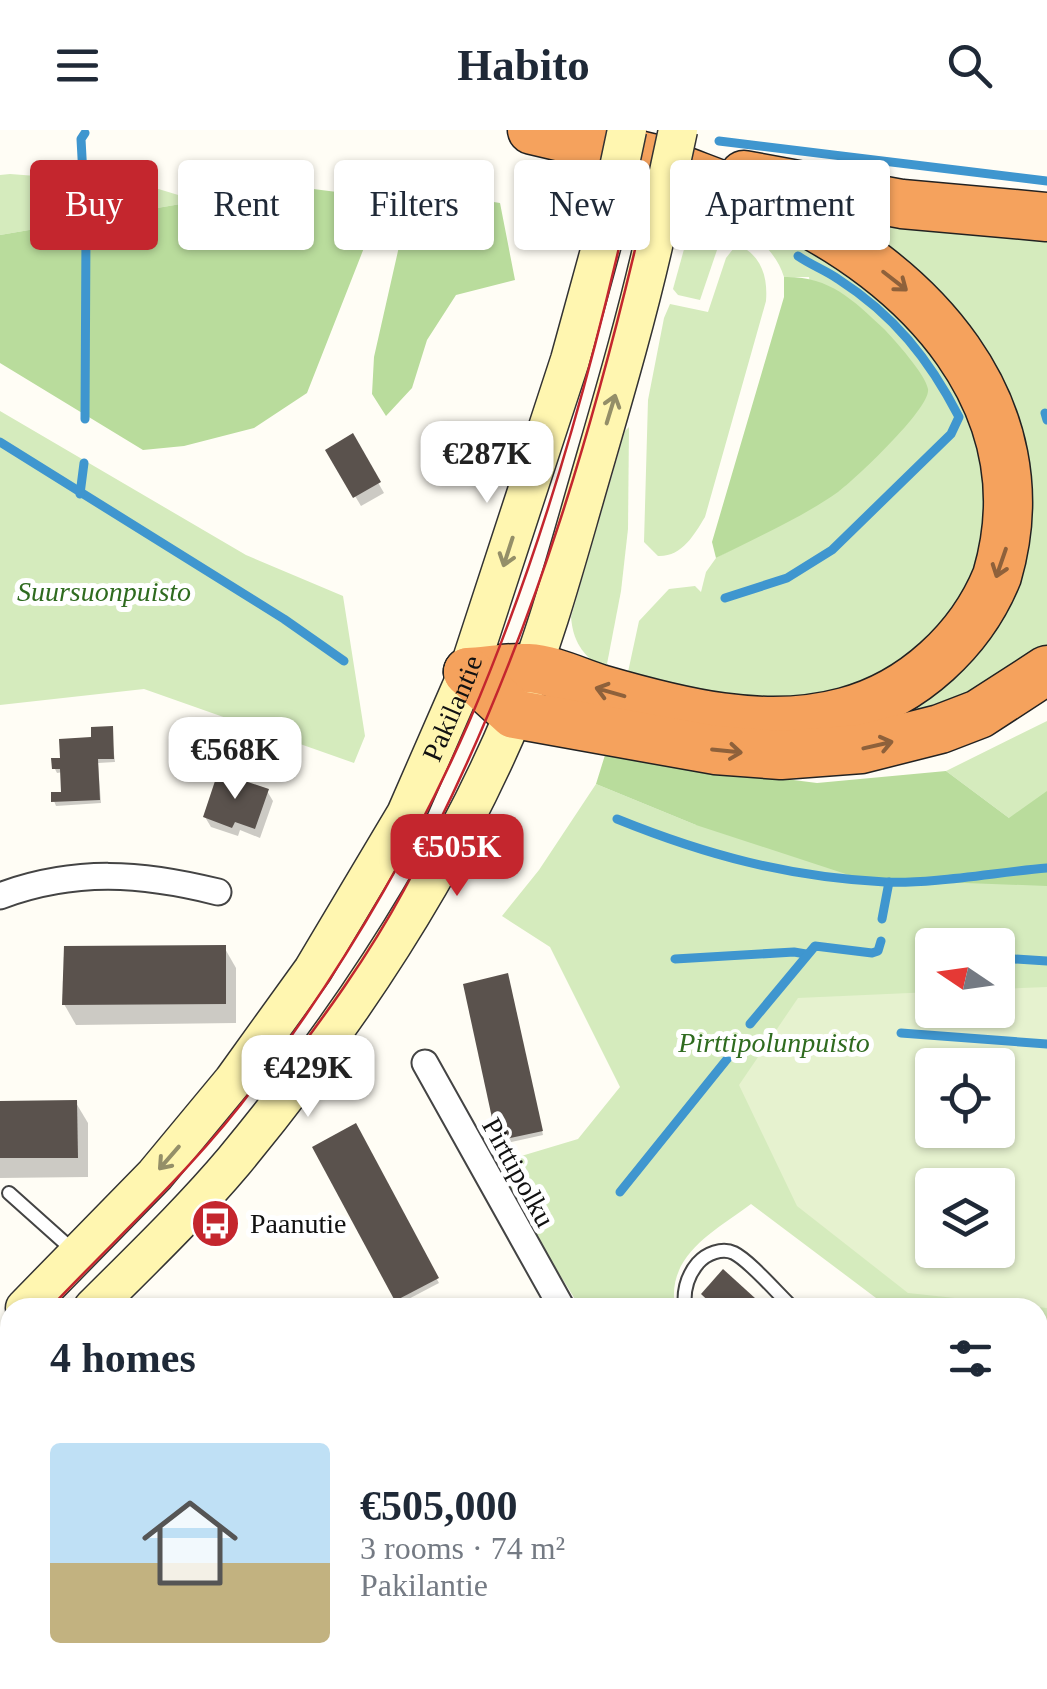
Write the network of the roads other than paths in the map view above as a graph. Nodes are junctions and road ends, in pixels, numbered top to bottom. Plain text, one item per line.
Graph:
1 (532, 130) edge
2 (653, 140) edge
3 (1047, 217) edge
4 (531, 668) junction
5 (1047, 670) edge
6 (468, 672) junction
7 (514, 714) junction
8 (218, 892) dead end
9 (0, 896) edge
10 (425, 1064) dead end
11 (9, 1193) dead end
12 (76, 1254) junction
13 (34, 1298) edge
14 (103, 1298) edge
15 (556, 1298) edge
16 (684, 1298) edge
17 (782, 1298) edge

1 - 2 highway
2 - 3 highway
4 -> 2 main road, Pakilantie, bridge
2 -> 4 highway
2 -> 6 main road, Pakilantie, bridge
4 - 6 highway
4 - 7 main road, Pakilantie
7 -> 5 highway
6 - 7 highway
6 -> 12 main road, Pakilantie
7 - 14 main road, Pakilantie
8 - 9 street
10 - 15 street, Pirttipolku
11 - 12 lane
12 - 13 main road, Pakilantie
16 - 17 lane

